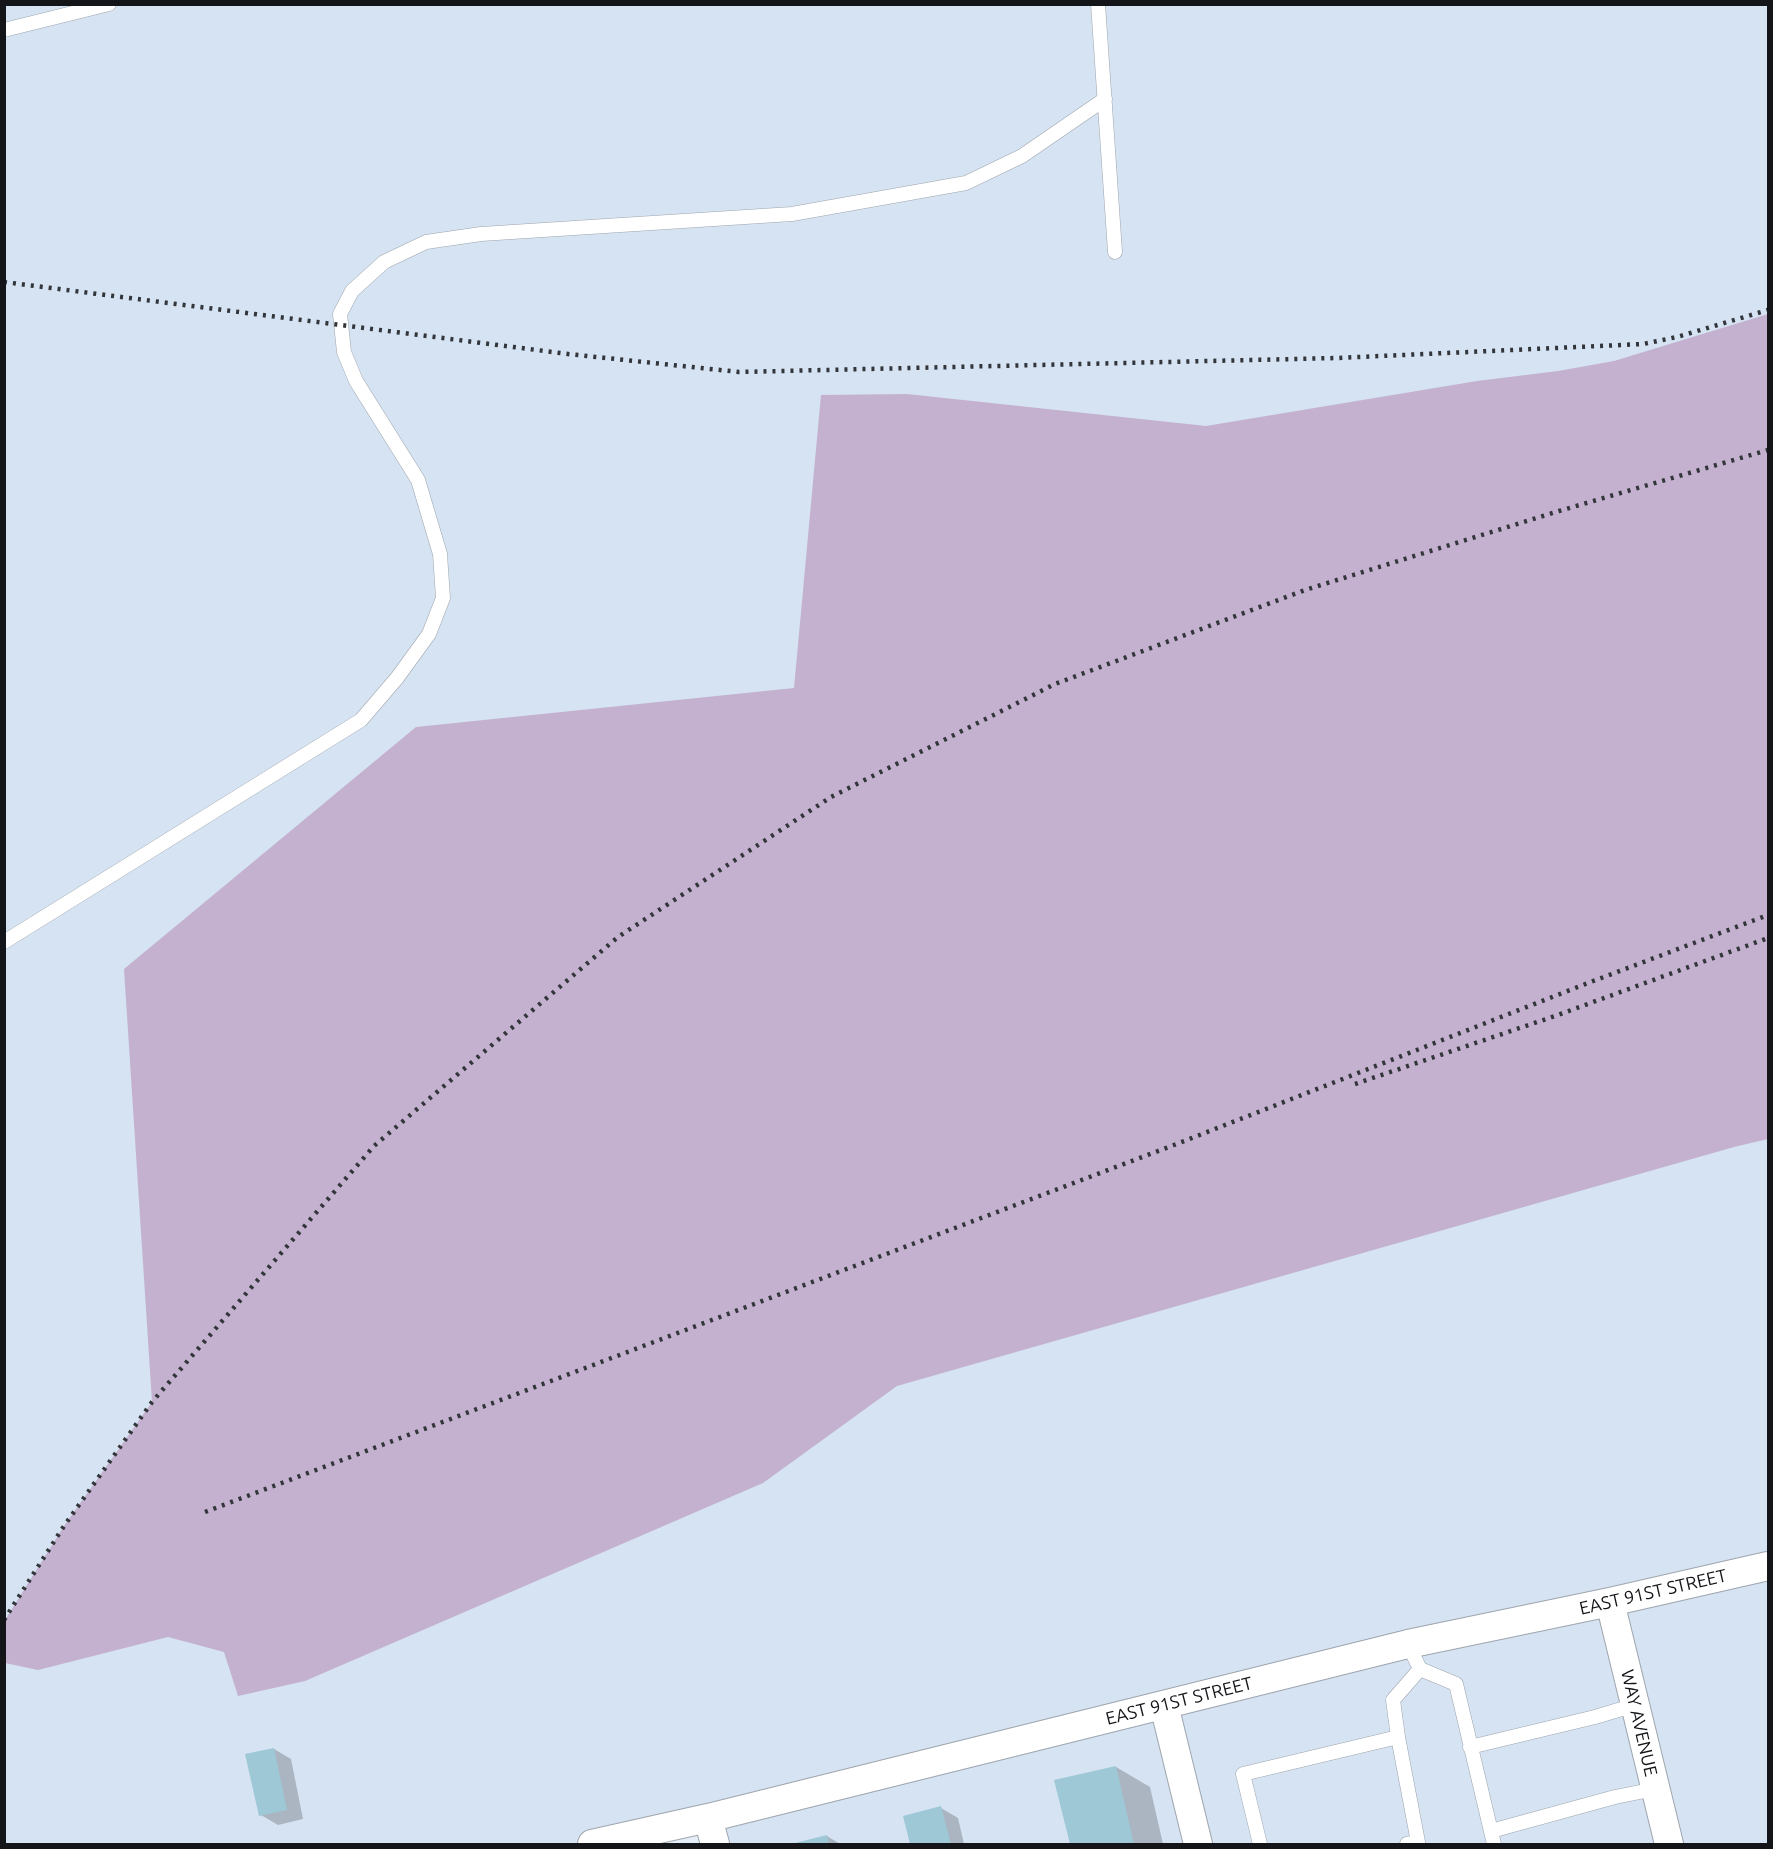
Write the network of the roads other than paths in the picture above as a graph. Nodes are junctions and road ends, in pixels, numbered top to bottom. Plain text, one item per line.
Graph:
1 (109, 4) edge
2 (1098, 4) edge
3 (4, 30) edge
4 (1105, 99) junction
5 (1115, 252) dead end
6 (4, 942) edge
7 (1768, 1566) edge
8 (1610, 1602) junction
9 (1414, 1656) junction
10 (1164, 1705) junction
11 (1635, 1705) junction
12 (1398, 1737) junction
13 (1470, 1747) junction
14 (1655, 1789) junction
15 (712, 1831) edge
16 (1492, 1838) edge
17 (592, 1845) edge
18 (1198, 1845) edge
19 (1260, 1845) edge
20 (1407, 1845) edge
21 (1669, 1845) edge

1 - 3 lane
2 - 4 lane
4 - 5 lane
4 - 6 lane
7 - 8 street, EAST 91ST STREET
8 - 9 street, EAST 91ST STREET
8 - 11 street, WAY AVENUE
9 - 10 street, EAST 91ST STREET
9 - 12 lane
9 - 13 lane
10 - 15 street, EAST 91ST STREET
10 - 18 street
11 - 13 lane
11 - 14 street, WAY AVENUE
12 - 19 lane
12 - 20 lane
13 - 16 lane
14 - 16 lane
14 - 21 street, WAY AVENUE
15 - 17 street, EAST 91ST STREET

